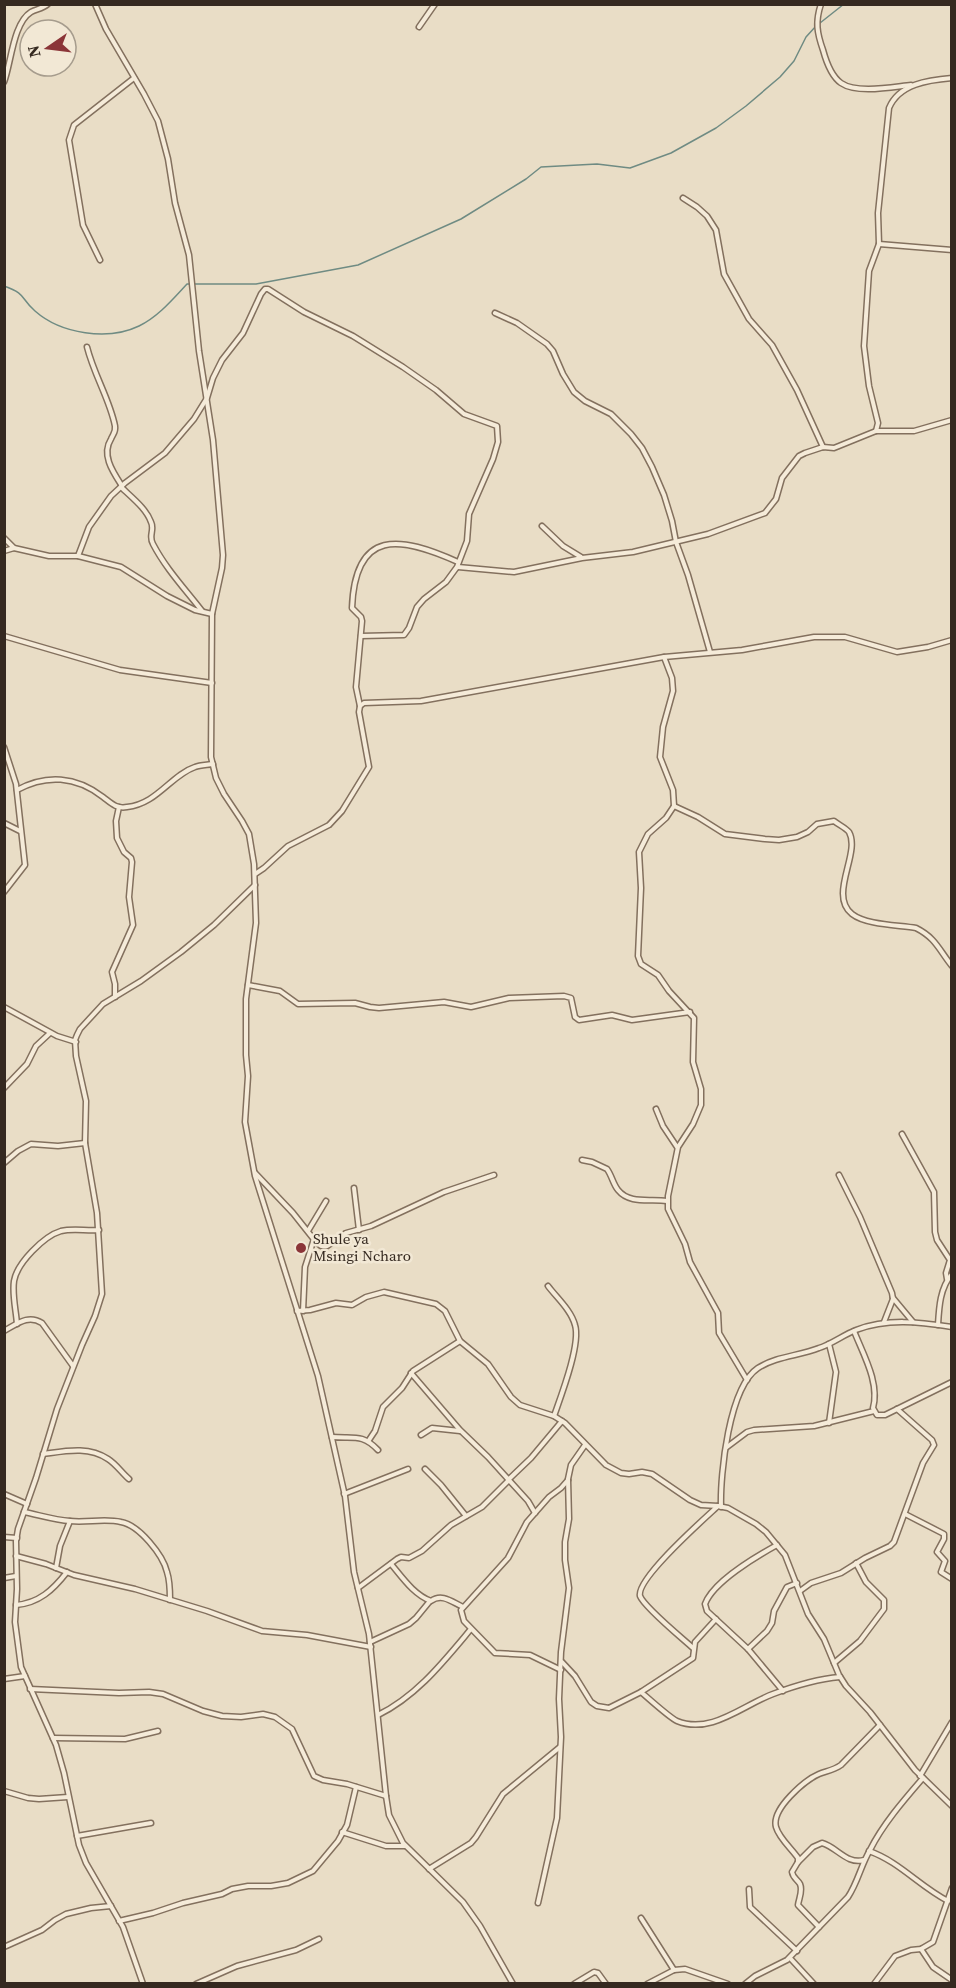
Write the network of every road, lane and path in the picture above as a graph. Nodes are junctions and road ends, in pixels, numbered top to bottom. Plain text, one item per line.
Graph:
1 (48, 4) edge
2 (95, 4) edge
3 (435, 4) edge
4 (821, 4) edge
5 (419, 27) dead end
6 (134, 78) junction
7 (951, 78) edge
8 (4, 82) edge
9 (914, 84) junction
10 (683, 198) dead end
11 (879, 244) junction
12 (951, 250) edge
13 (100, 260) dead end
14 (495, 313) dead end
15 (87, 347) dead end
16 (207, 398) junction
17 (951, 420) edge
18 (876, 431) junction
19 (823, 447) junction
20 (122, 486) junction
21 (542, 526) dead end
22 (4, 538) edge
23 (676, 543) junction
24 (14, 548) junction
25 (4, 551) edge
26 (78, 556) junction
27 (582, 558) junction
28 (458, 564) junction
29 (203, 612) junction
30 (212, 614) junction
31 (4, 636) edge
32 (361, 636) junction
33 (951, 640) edge
34 (710, 652) junction
35 (664, 657) junction
36 (212, 683) junction
37 (360, 706) junction
38 (4, 747) edge
39 (213, 764) junction
40 (17, 790) junction
41 (674, 806) junction
42 (119, 807) junction
43 (4, 823) edge
44 (21, 831) junction
45 (255, 874) junction
46 (256, 884) junction
47 (4, 892) edge
48 (951, 966) edge
49 (248, 985) junction
50 (115, 997) junction
51 (4, 1007) edge
52 (690, 1012) junction
53 (50, 1033) junction
54 (75, 1042) junction
55 (4, 1088) edge
56 (656, 1109) dead end
57 (902, 1134) dead end
58 (85, 1143) junction
59 (678, 1148) junction
60 (582, 1160) dead end
61 (4, 1163) edge
62 (254, 1172) junction
63 (494, 1175) dead end
64 (839, 1175) dead end
65 (354, 1188) dead end
66 (326, 1201) dead end
67 (667, 1201) junction
68 (99, 1230) junction
69 (359, 1230) junction
70 (308, 1231) junction
71 (314, 1239) junction
72 (951, 1274) edge
73 (947, 1279) junction
74 (548, 1286) dead end
75 (893, 1298) junction
76 (297, 1311) junction
77 (303, 1311) junction
78 (913, 1322) junction
79 (884, 1323) junction
80 (17, 1324) junction
81 (938, 1325) junction
82 (951, 1327) edge
83 (4, 1331) edge
84 (854, 1331) junction
85 (460, 1341) junction
86 (829, 1344) junction
87 (74, 1367) junction
88 (411, 1373) junction
89 (747, 1380) junction
90 (951, 1382) edge
91 (897, 1409) junction
92 (874, 1411) junction
93 (554, 1416) junction
94 (562, 1421) junction
95 (829, 1422) junction
96 (461, 1431) junction
97 (422, 1435) dead end
98 (332, 1437) junction
99 (369, 1440) junction
100 (585, 1444) junction
101 (727, 1448) junction
102 (378, 1450) dead end
103 (44, 1454) junction
104 (408, 1469) dead end
105 (425, 1469) dead end
106 (129, 1479) dead end
107 (568, 1479) junction
108 (508, 1481) junction
109 (4, 1494) edge
110 (344, 1494) junction
111 (27, 1504) junction
112 (720, 1506) junction
113 (24, 1512) junction
114 (534, 1513) junction
115 (905, 1514) junction
116 (466, 1516) junction
117 (70, 1521) junction
118 (4, 1537) edge
119 (17, 1538) junction
120 (777, 1545) junction
121 (16, 1556) junction
122 (856, 1563) junction
123 (391, 1564) junction
124 (56, 1568) junction
125 (67, 1572) junction
126 (16, 1576) junction
127 (4, 1578) edge
128 (951, 1579) edge
129 (797, 1583) junction
130 (358, 1588) junction
131 (800, 1591) junction
132 (170, 1600) junction
133 (430, 1601) junction
134 (16, 1605) junction
135 (463, 1608) junction
136 (716, 1619) junction
137 (471, 1629) junction
138 (370, 1642) junction
139 (371, 1647) junction
140 (694, 1648) junction
141 (748, 1649) junction
142 (561, 1662) junction
143 (834, 1663) junction
144 (561, 1670) junction
145 (25, 1676) junction
146 (840, 1677) junction
147 (4, 1679) edge
148 (30, 1689) junction
149 (783, 1690) junction
150 (641, 1692) junction
151 (378, 1715) junction
152 (951, 1722) edge
153 (880, 1725) junction
154 (158, 1731) dead end
155 (53, 1738) junction
156 (560, 1747) junction
157 (922, 1777) junction
158 (356, 1787) junction
159 (4, 1791) edge
160 (386, 1796) junction
161 (68, 1797) junction
162 (951, 1806) edge
163 (151, 1823) dead end
164 (342, 1832) junction
165 (77, 1836) junction
166 (406, 1846) junction
167 (869, 1851) junction
168 (865, 1860) junction
169 (798, 1862) junction
170 (429, 1869) junction
171 (951, 1888) edge
172 (749, 1889) dead end
173 (949, 1900) edge
174 (538, 1903) dead end
175 (112, 1906) junction
176 (641, 1917) dead end
177 (119, 1921) junction
178 (819, 1927) junction
179 (319, 1939) dead end
180 (4, 1947) edge
181 (921, 1949) junction
182 (797, 1951) junction
183 (790, 1958) junction
184 (674, 1970) junction
185 (879, 1977) junction
186 (951, 1980) edge
187 (142, 1983) edge
188 (196, 1983) edge
189 (513, 1983) edge
190 (574, 1983) edge
191 (606, 1983) edge
192 (646, 1983) edge
193 (728, 1983) edge
194 (745, 1983) edge
195 (814, 1983) edge
196 (874, 1983) edge
197 (883, 1983) edge

1 - 8 street
2 - 6 street
3 - 5 street
4 - 9 street
6 - 13 street
6 - 16 street
7 - 9 street
9 - 11 street
10 - 19 street
11 - 12 street
11 - 18 street
14 - 23 street
15 - 20 street
16 - 20 street
16 - 28 street
16 - 30 street
17 - 18 street
18 - 19 street
19 - 23 street
20 - 26 street
20 - 29 street
21 - 27 street
22 - 24 street
23 - 27 street
23 - 34 street
24 - 25 street
24 - 26 street
26 - 29 street
27 - 28 street
28 - 32 street
28 - 32 street
29 - 30 street
30 - 36 street
31 - 36 street
32 - 37 street
33 - 34 street
34 - 35 street
35 - 37 street
35 - 41 street
36 - 39 street
37 - 45 street
38 - 40 street
39 - 42 street
39 - 45 street
40 - 42 street
40 - 44 street
41 - 48 street
41 - 52 street
42 - 50 street
43 - 44 street
44 - 47 street
45 - 46 street
46 - 49 street
46 - 50 street
49 - 52 street
49 - 62 street
50 - 54 street
51 - 53 street
52 - 59 street
53 - 54 street
53 - 55 street
54 - 58 street
56 - 59 street
57 - 73 street
58 - 61 street
58 - 68 street
59 - 67 street
60 - 67 street
62 - 70 street
62 - 76 street
63 - 69 street
64 - 75 street
65 - 69 street
66 - 70 street
67 - 89 street
68 - 80 street
68 - 87 street
69 - 71 street
70 - 71 street
71 - 77 street
72 - 73 street
73 - 81 street
74 - 93 street
75 - 78 street
75 - 79 street
76 - 77 street
76 - 98 street
77 - 85 street
78 - 79 street
78 - 81 street
79 - 84 street
80 - 83 street
80 - 87 street
81 - 82 street
84 - 86 street
84 - 92 street
85 - 88 street
85 - 93 street
86 - 89 street
86 - 95 street
87 - 103 street
88 - 96 street
88 - 99 street
89 - 101 street
90 - 91 street
91 - 92 street
91 - 115 street
92 - 95 street
93 - 94 street
94 - 100 street
94 - 108 street
95 - 101 street
96 - 97 street
96 - 108 street
98 - 99 street
98 - 110 street
99 - 102 street
100 - 107 street
100 - 112 street
101 - 112 street
103 - 106 street
103 - 111 street
104 - 110 street
105 - 116 street
107 - 114 street
107 - 142 street
108 - 114 street
108 - 116 street
109 - 111 street
110 - 130 street
111 - 113 street
112 - 120 street
112 - 140 street
113 - 117 street
113 - 119 street
114 - 135 street
115 - 122 street
115 - 128 street
116 - 123 street
117 - 124 street
117 - 132 street
118 - 119 street
119 - 121 street
120 - 129 street
120 - 136 street
121 - 124 street
121 - 126 street
122 - 131 street
122 - 143 street
123 - 130 street
123 - 133 street
124 - 125 street
125 - 132 street
125 - 134 street
126 - 127 street
126 - 134 street
129 - 131 street
129 - 141 street
130 - 138 street
131 - 143 street
132 - 139 street
133 - 135 street
133 - 138 street
134 - 145 street
135 - 137 street
136 - 140 street
136 - 141 street
137 - 144 street
137 - 151 street
138 - 139 street
139 - 151 street
140 - 150 street
141 - 149 street
142 - 144 street
142 - 150 street
143 - 146 street
144 - 156 street
145 - 147 street
145 - 148 street
146 - 149 street
146 - 153 street
148 - 155 street
148 - 158 street
149 - 150 street
151 - 160 street
152 - 157 street
153 - 157 street
153 - 169 street
154 - 155 street
155 - 161 street
156 - 170 street
156 - 174 street
157 - 162 street
157 - 167 street
158 - 160 street
158 - 164 street
159 - 161 street
160 - 166 street
161 - 165 street
163 - 165 street
164 - 166 street
164 - 177 street
165 - 175 street
166 - 170 street
167 - 168 street
167 - 173 street
168 - 169 street
168 - 178 street
169 - 178 street
170 - 189 street
171 - 173 street
172 - 182 street
173 - 181 street
175 - 177 street
175 - 180 street
176 - 184 street
177 - 187 street
178 - 182 street
179 - 188 street
181 - 185 street
181 - 186 street
182 - 183 street
183 - 194 street
183 - 195 street
184 - 192 street
184 - 193 street
185 - 196 street
185 - 197 street
190 - 191 street

